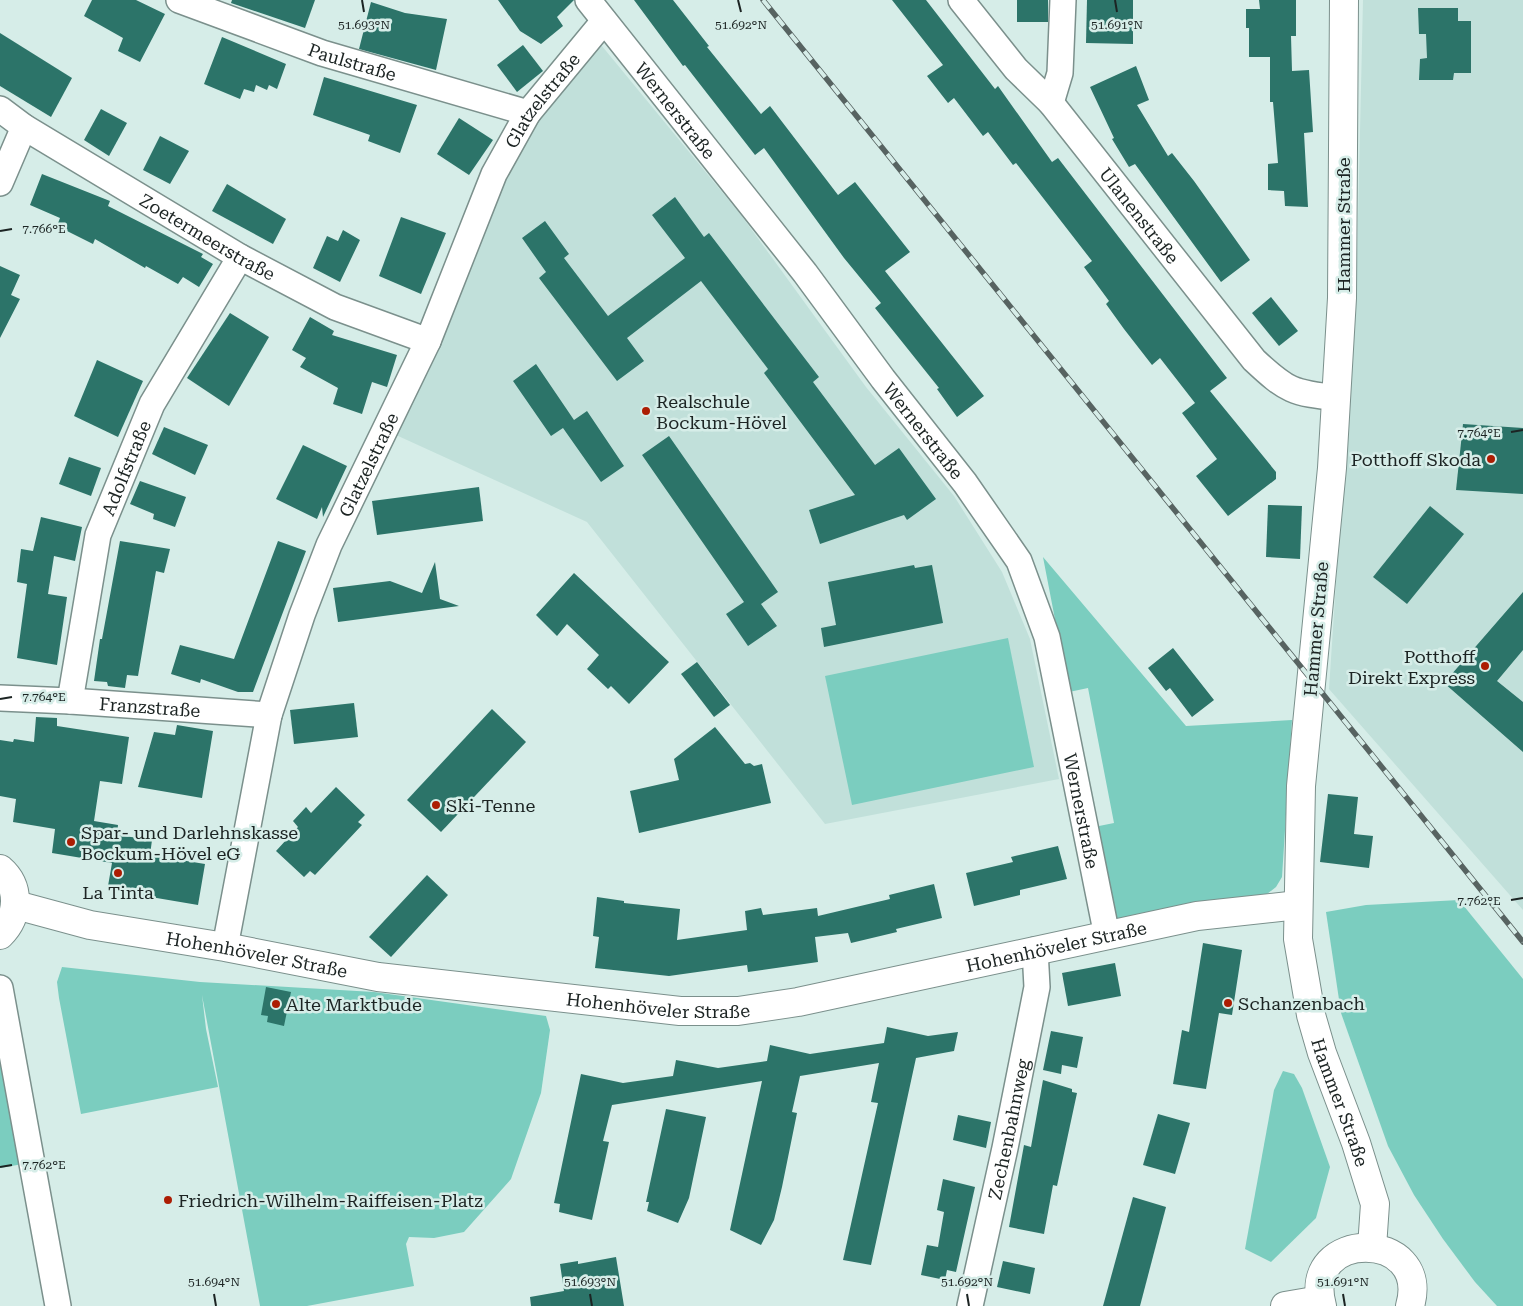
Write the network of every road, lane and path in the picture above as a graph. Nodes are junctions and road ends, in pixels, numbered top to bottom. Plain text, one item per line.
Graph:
1 (179, 0) edge
2 (588, 0) edge
3 (961, 0) edge
4 (1063, 0) edge
5 (1344, 0) edge
6 (604, 21) junction
7 (1051, 103) junction
8 (0, 109) edge
9 (528, 112) junction
10 (24, 127) junction
11 (0, 183) edge
12 (240, 257) junction
13 (428, 341) junction
14 (1337, 398) junction
15 (0, 698) edge
16 (70, 700) junction
17 (269, 715) junction
18 (0, 869) edge
19 (16, 905) junction
20 (1298, 905) junction
21 (0, 935) edge
22 (1107, 936) junction
23 (225, 948) junction
24 (1036, 950) junction
25 (0, 988) edge
26 (1372, 1246) junction
27 (1321, 1303) edge
28 (1416, 1304) edge
29 (58, 1306) edge
30 (970, 1306) edge
31 (1285, 1306) edge

1 - 9 street, Paulstraße
2 - 6 street, Wernerstraße
3 - 7 street, Ulanenstraße
4 - 7 street
5 - 14 main road, Hammer Straße
6 - 9 street, Glatzelstraße
6 - 22 street, Wernerstraße
7 - 14 street, Ulanenstraße
8 - 10 street, Zoetermeerstraße
9 - 13 street, Glatzelstraße
10 - 11 street
10 - 12 street, Zoetermeerstraße
12 - 13 street, Zoetermeerstraße
12 - 16 street, Adolfstraße
13 - 17 street, Glatzelstraße
14 - 20 main road, Hammer Straße
15 - 16 street, Franzstraße
16 - 17 street, Franzstraße
17 - 23 street, Glatzelstraße
18 - 19 main road
19 - 21 main road
19 - 23 main road, Hohenhöveler Straße
20 - 22 main road, Hohenhöveler Straße
20 - 26 main road, Hammer Straße
22 - 24 main road, Hohenhöveler Straße
23 - 24 main road, Hohenhöveler Straße
24 - 30 street, Zechenbahnweg
25 - 29 street
26 - 27 main road
26 - 28 main road
27 - 31 main road

